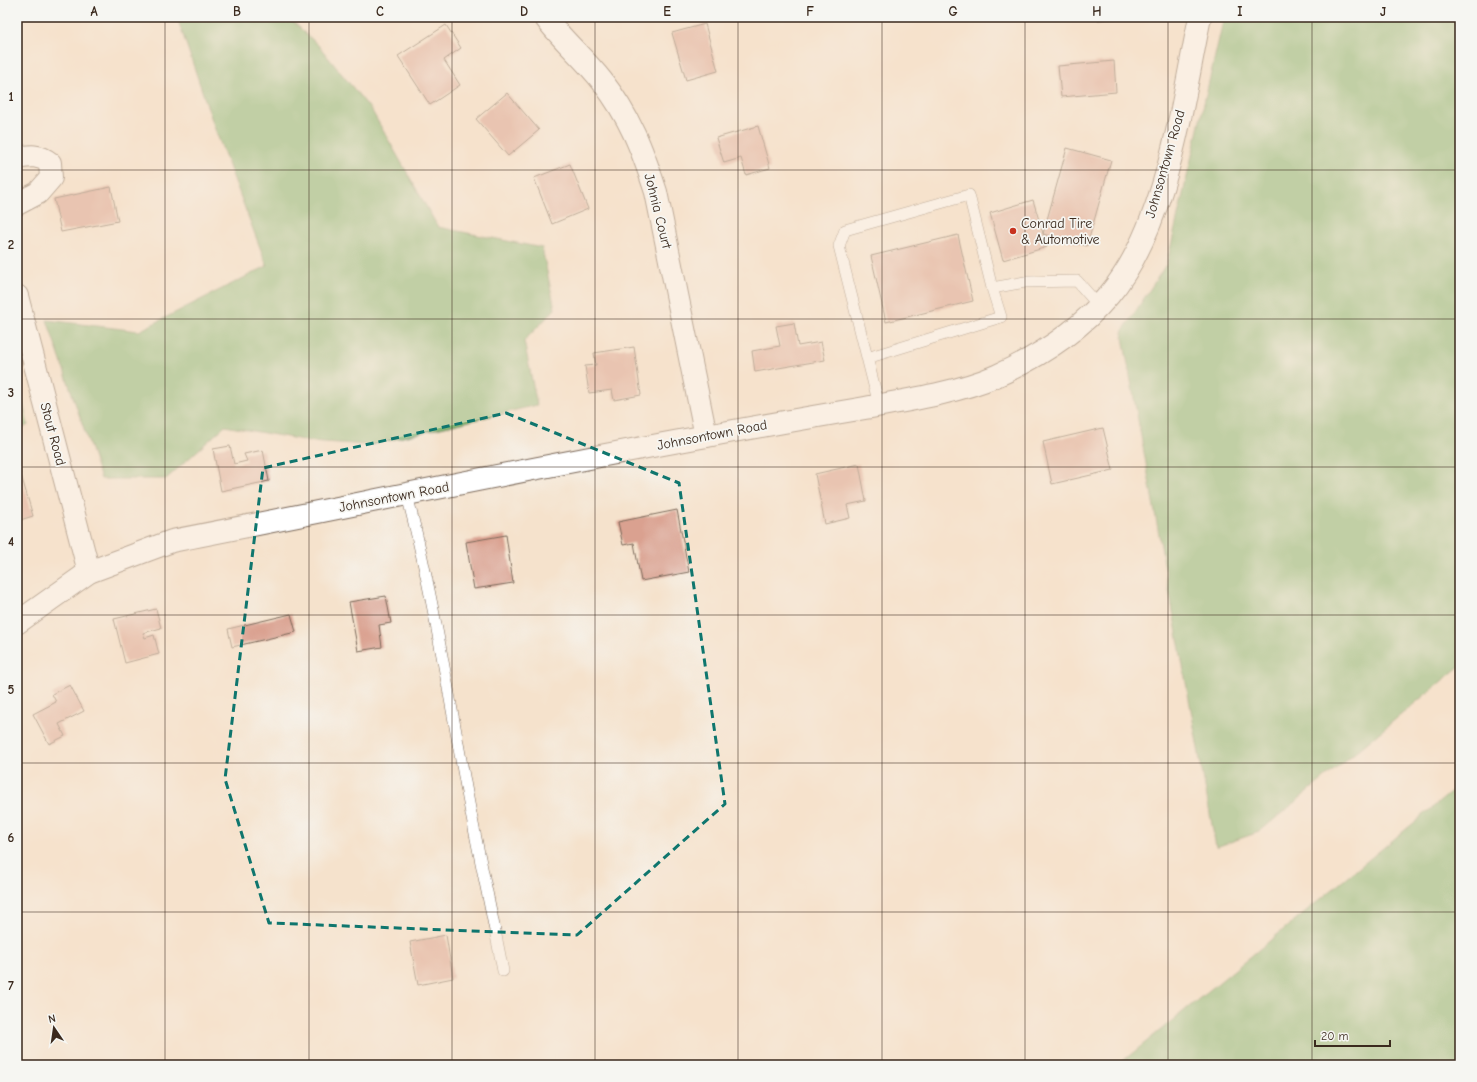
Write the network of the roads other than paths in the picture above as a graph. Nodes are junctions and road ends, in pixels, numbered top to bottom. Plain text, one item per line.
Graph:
1 (545, 17) edge
2 (1200, 17) edge
3 (17, 158) edge
4 (17, 204) edge
5 (992, 288) junction
6 (17, 296) edge
7 (1099, 306) junction
8 (867, 358) junction
9 (879, 405) junction
10 (706, 436) junction
11 (407, 494) junction
12 (89, 572) junction
13 (17, 623) edge
14 (503, 971) dead end

1 - 10 street, Johnia Court
2 - 7 street, Johnsontown Road
3 - 4 street
5 - 7 lane
5 - 8 lane
5 - 8 lane
6 - 12 street, Stout Road
7 - 9 street, Johnsontown Road
8 - 9 lane
9 - 10 street, Johnsontown Road
10 - 11 street, Johnsontown Road
11 - 12 street, Johnsontown Road
11 - 14 lane
12 - 13 street, Johnsontown Road

